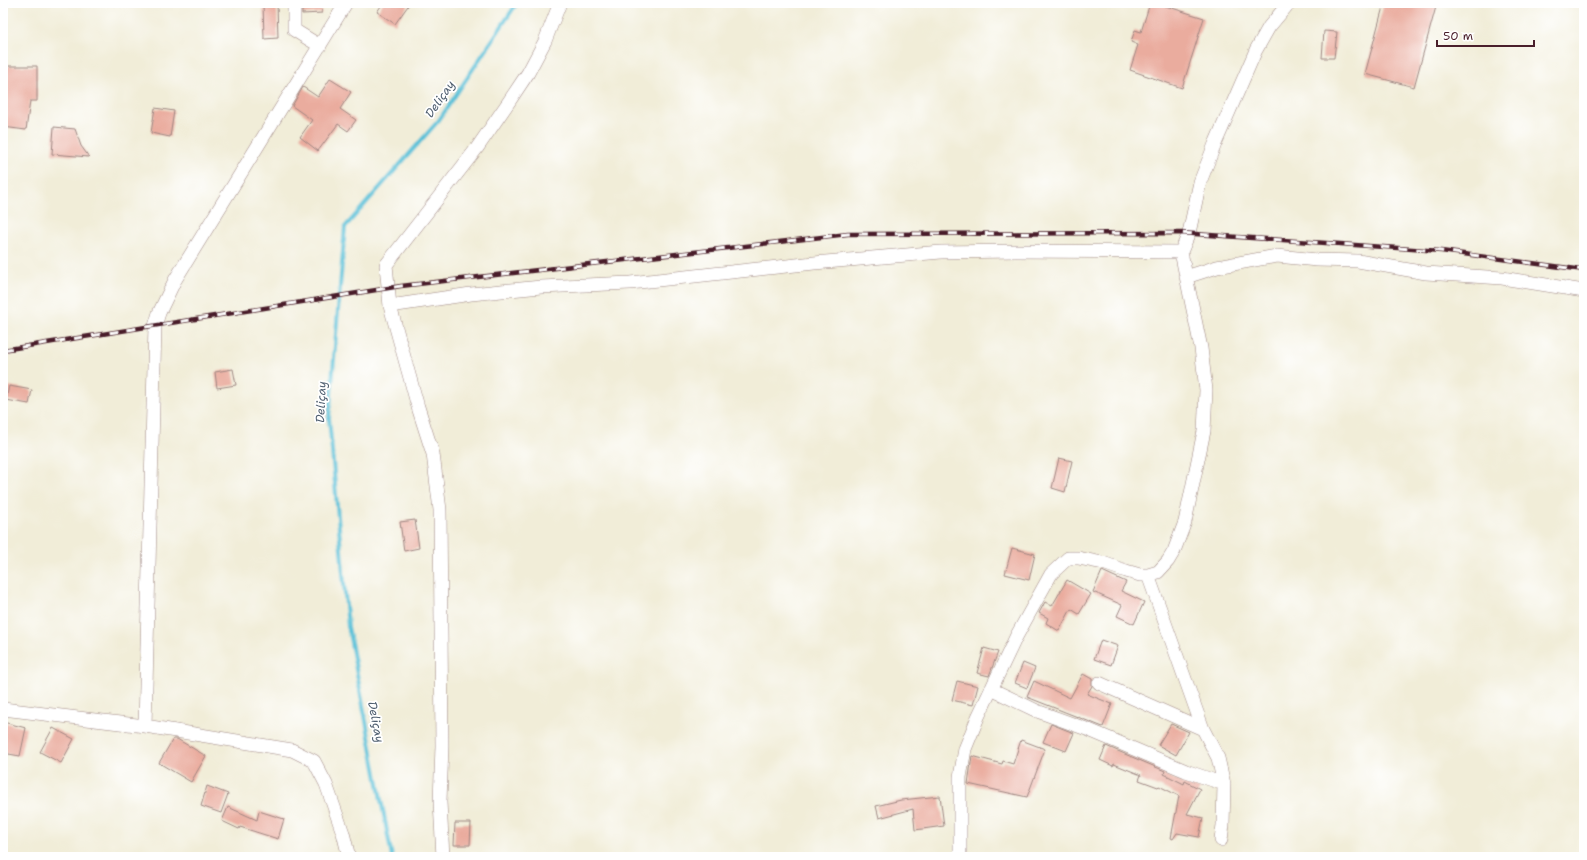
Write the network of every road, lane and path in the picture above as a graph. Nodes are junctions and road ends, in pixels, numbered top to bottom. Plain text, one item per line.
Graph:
1 (294, 3) edge
2 (346, 3) edge
3 (560, 3) edge
4 (1289, 3) edge
5 (320, 46) junction
6 (1181, 252) junction
7 (1186, 277) junction
8 (1584, 291) edge
9 (390, 306) junction
10 (1148, 575) junction
11 (1099, 683) dead end
12 (991, 689) junction
13 (3, 709) edge
14 (145, 726) junction
15 (1203, 729) junction
16 (1224, 784) junction
17 (1221, 840) dead end
18 (349, 857) edge
19 (443, 857) edge
20 (960, 857) edge

1 - 5 street
2 - 5 street
3 - 9 street
4 - 6 street
5 - 14 street
6 - 7 street
6 - 9 street
7 - 8 street
7 - 10 street
9 - 19 street
10 - 12 street
10 - 15 street
11 - 15 street
12 - 16 street
12 - 20 street
13 - 14 street
14 - 18 street
15 - 16 street
16 - 17 street

